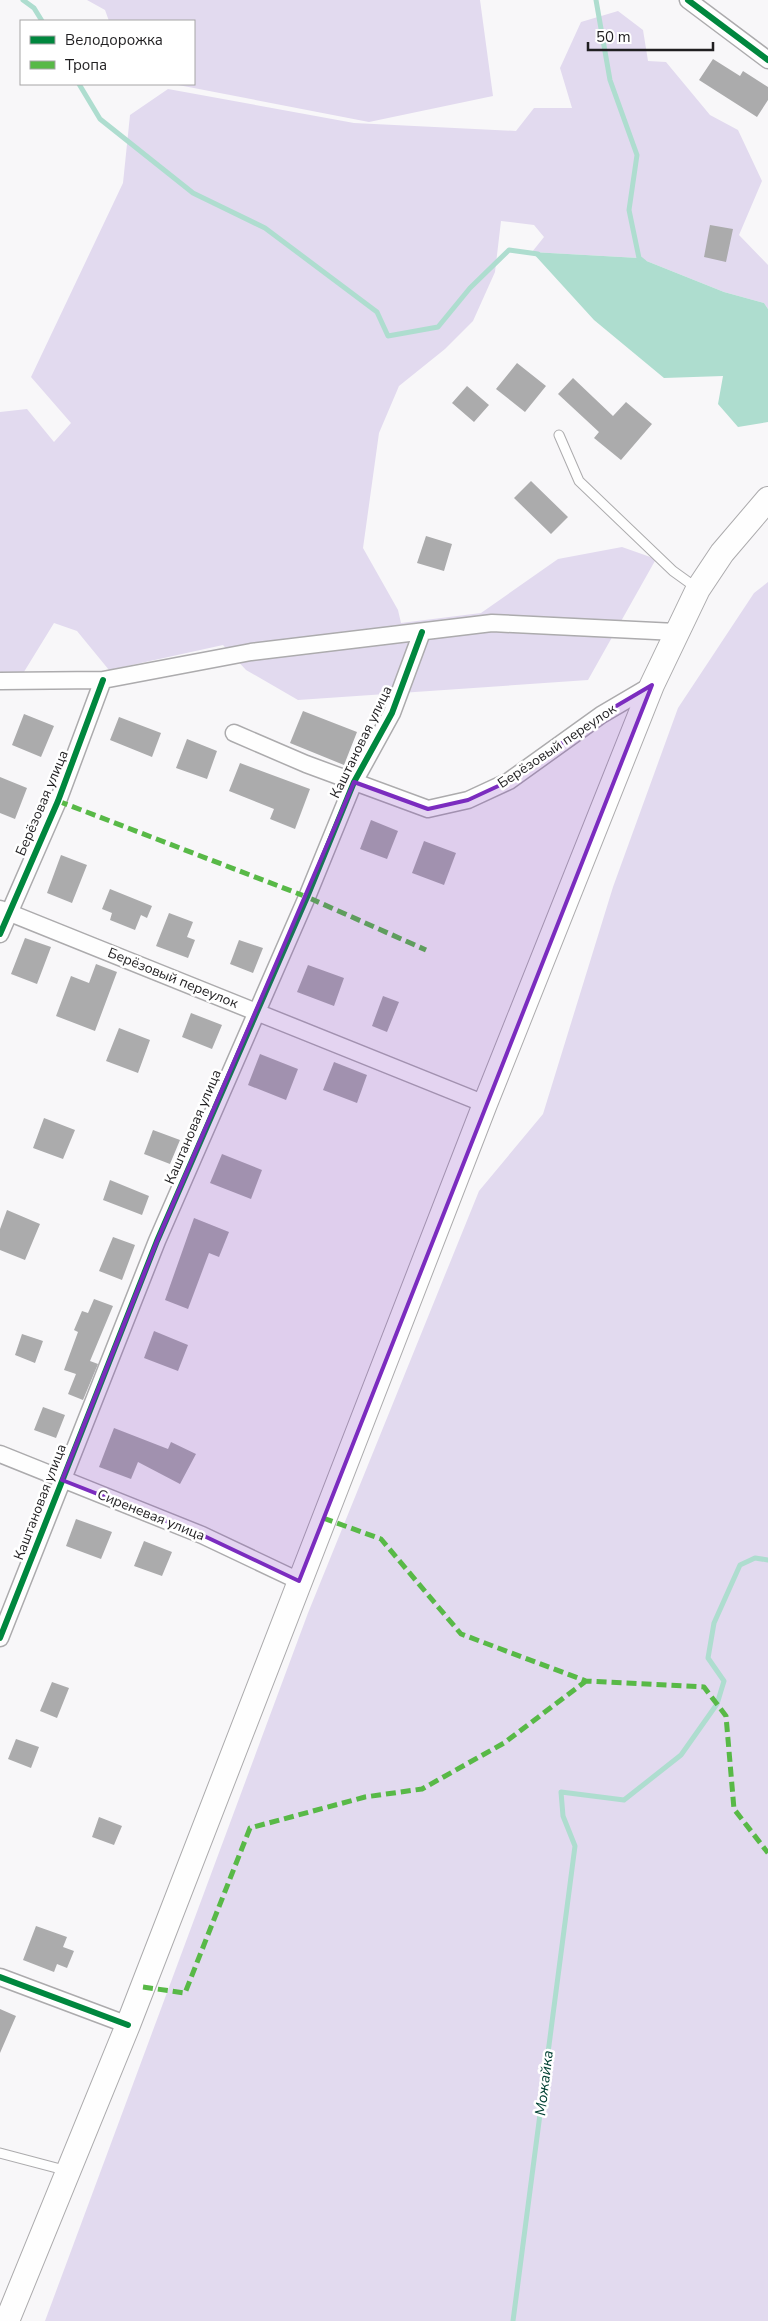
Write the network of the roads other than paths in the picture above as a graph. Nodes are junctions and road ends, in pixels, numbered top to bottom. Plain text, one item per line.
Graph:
1 (688, 0) edge
2 (768, 60) edge
3 (559, 435) dead end
4 (768, 499) edge
5 (698, 589) junction
6 (422, 632) junction
7 (676, 632) junction
8 (103, 680) junction
9 (0, 681) edge
10 (652, 685) junction
11 (234, 733) dead end
12 (354, 782) junction
13 (4, 910) edge
14 (0, 934) edge
15 (256, 1011) junction
16 (485, 1104) junction
17 (0, 1454) edge
18 (62, 1480) junction
19 (299, 1581) junction
20 (0, 1638) edge
21 (0, 1977) edge
22 (128, 2025) junction
23 (0, 2153) edge
24 (68, 2171) junction
25 (7, 2321) edge

1 - 2 street
3 - 5 lane
4 - 5 main road
5 - 7 main road
6 - 7 street
6 - 8 street
6 - 12 street, Каштановая улица
7 - 10 main road
8 - 9 street
8 - 13 street, Берёзовая улица
10 - 12 street, Берёзовый переулок
10 - 16 main road
11 - 12 street, Берёзовый переулок
12 - 15 street, Каштановая улица
13 - 14 street, Берёзовая улица
13 - 15 street, Берёзовый переулок
15 - 16 street, Берёзовый переулок
15 - 18 street, Каштановая улица
16 - 19 main road
17 - 18 street, Сиреневая улица
18 - 19 street, Сиреневая улица
18 - 20 street, Каштановая улица
19 - 22 main road
21 - 22 street
22 - 24 main road
23 - 24 lane
24 - 25 main road

